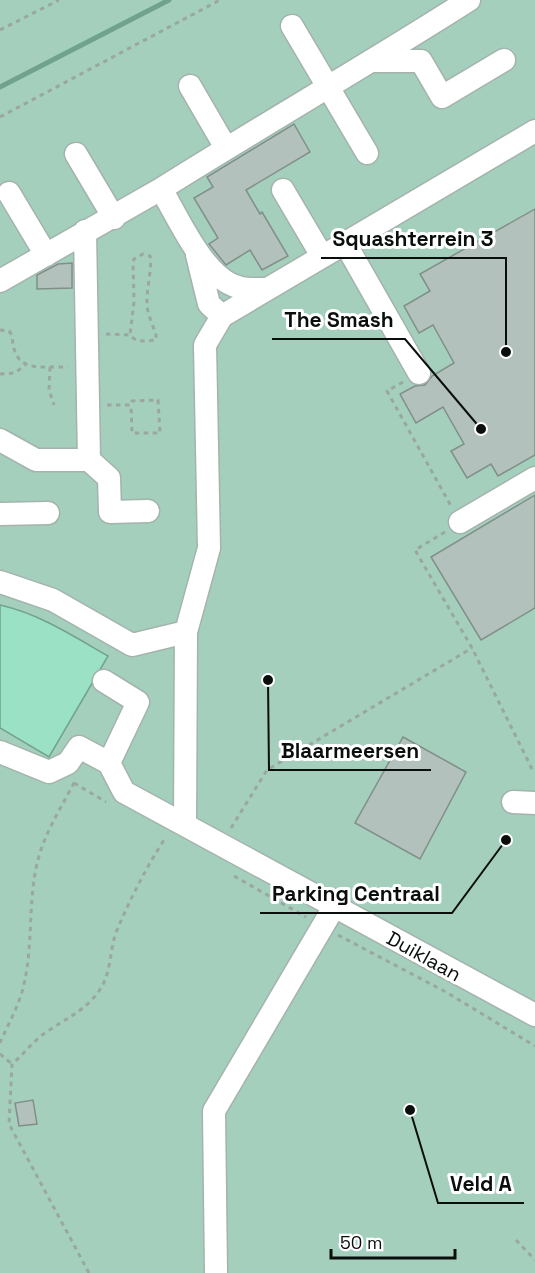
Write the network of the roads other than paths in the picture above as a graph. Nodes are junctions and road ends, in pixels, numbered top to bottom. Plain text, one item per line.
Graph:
1 (469, 0) edge
2 (292, 26) dead end
3 (504, 60) dead end
4 (373, 61) junction
5 (190, 86) dead end
6 (329, 88) junction
7 (535, 131) edge
8 (226, 148) junction
9 (76, 153) dead end
10 (367, 153) dead end
11 (161, 189) junction
12 (284, 189) dead end
13 (9, 193) dead end
14 (114, 218) junction
15 (85, 231) junction
16 (345, 243) junction
17 (195, 247) junction
18 (46, 255) junction
19 (322, 256) junction
20 (0, 281) edge
21 (267, 289) junction
22 (222, 316) junction
23 (419, 373) road end
24 (0, 441) edge
25 (89, 460) junction
26 (535, 478) edge
27 (148, 512) dead end
28 (48, 513) dead end
29 (0, 514) edge
30 (460, 522) road end
31 (0, 582) edge
32 (186, 632) junction
33 (104, 681) dead end
34 (0, 752) edge
35 (99, 758) junction
36 (185, 825) junction
37 (334, 907) junction
38 (535, 1015) edge
39 (216, 1273) edge

1 - 4 street
2 - 6 street
3 - 4 street
4 - 6 street
5 - 8 street
6 - 8 street
6 - 10 street
7 - 16 street
8 - 11 street
9 - 14 street
11 - 14 street
11 - 17 street
12 - 19 street
13 - 18 street
14 - 15 street
15 - 18 street
15 - 25 street
16 - 19 street
16 - 23 street
17 - 21 street
17 - 22 street
18 - 20 street
19 - 21 street
21 - 22 street
22 - 32 street
24 - 25 street
25 - 27 street
26 - 30 street
28 - 29 street
31 - 32 street
32 - 36 street
33 - 35 street
34 - 35 street
35 - 36 street, Duiklaan
36 - 37 street, Duiklaan
37 - 38 street, Duiklaan
37 - 39 street

